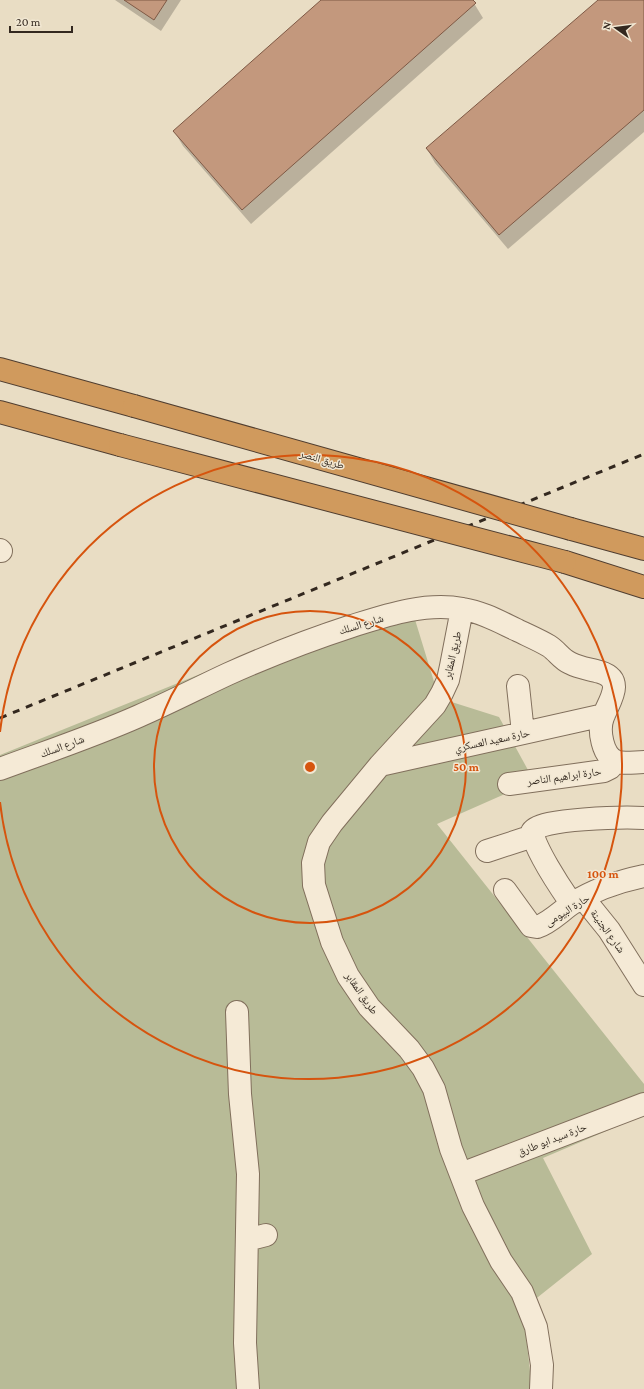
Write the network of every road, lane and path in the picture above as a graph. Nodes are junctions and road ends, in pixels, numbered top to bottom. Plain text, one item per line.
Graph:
1 (0, 369) edge
2 (0, 412) edge
3 (644, 549) edge
4 (644, 587) edge
5 (462, 609) junction
6 (518, 686) dead end
7 (604, 715) junction
8 (523, 733) junction
9 (616, 761) junction
10 (644, 762) edge
11 (380, 765) junction
12 (0, 769) edge
13 (509, 784) dead end
14 (644, 818) edge
15 (533, 832) junction
16 (487, 851) dead end
17 (644, 876) edge
18 (505, 890) dead end
19 (574, 902) junction
20 (644, 986) edge
21 (237, 1012) dead end
22 (644, 1104) edge
23 (461, 1174) junction
24 (248, 1389) edge
25 (541, 1389) edge

1 - 3 highway, طريق النصر, bridge
2 - 4 highway, bridge
5 - 7 street, شارع السلك
5 - 11 street, طريق المقابر
5 - 12 street, شارع السلك
6 - 8 street
7 - 8 street, حارة سعيد العسكري
7 - 9 street, شارع السلك
8 - 11 street, حارة سعيد العسكري
9 - 10 street
9 - 13 street, حارة ابراهيم الناصر
11 - 23 street, طريق المقابر
14 - 15 street
15 - 16 street
15 - 19 street, شارع الجنينة
17 - 19 street, حارة البيومى
18 - 19 street, حارة البيومى
19 - 20 street, شارع الجنينة
21 - 24 street
22 - 23 street, حارة سيد ابو طارق
23 - 25 street, طريق المقابر

